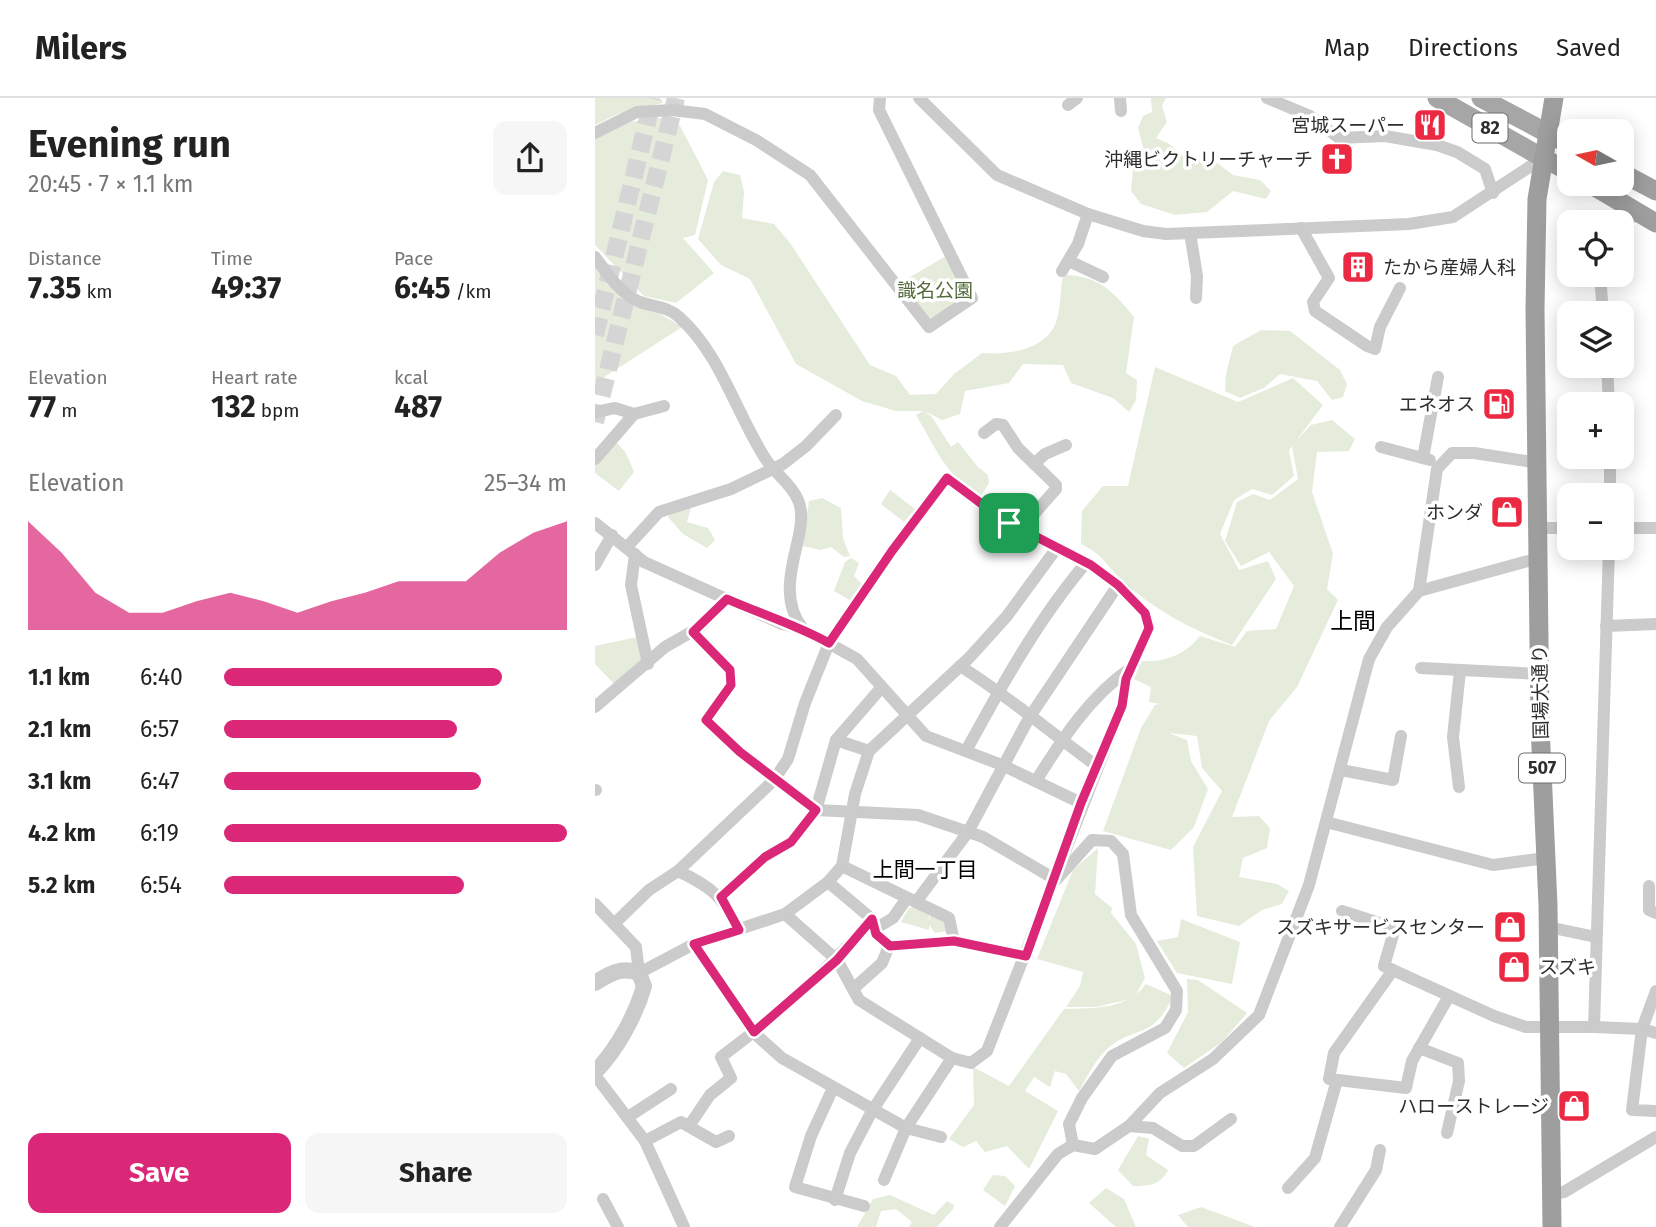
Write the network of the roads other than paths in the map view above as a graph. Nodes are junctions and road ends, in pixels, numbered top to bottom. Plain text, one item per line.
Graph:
1 (880, 98) edge
2 (919, 98) edge
3 (1267, 98) edge
4 (1437, 98) edge
5 (1481, 98) edge
6 (1554, 98) edge
7 (595, 132) edge
8 (1547, 133) junction
9 (1557, 138) edge
10 (1543, 158) junction
11 (1557, 165) edge
12 (1635, 180) edge
13 (1656, 191) edge
14 (1493, 193) junction
15 (1610, 196) edge
16 (1637, 212) junction
17 (1088, 214) junction
18 (1634, 215) edge
19 (1656, 223) edge
20 (1301, 228) junction
21 (1190, 233) junction
22 (595, 257) edge
23 (1103, 277) dead end
24 (1400, 288) dead end
25 (1196, 298) dead end
26 (1438, 377) dead end
27 (664, 406) dead end
28 (595, 412) edge
29 (634, 414) junction
30 (836, 415) dead end
31 (984, 433) dead end
32 (1066, 445) dead end
33 (1381, 447) dead end
34 (1423, 458) junction
35 (595, 459) edge
36 (1441, 463) junction
37 (1539, 463) junction
38 (1034, 464) junction
39 (774, 468) junction
40 (595, 523) edge
41 (1009, 523) junction
42 (1539, 528) junction
43 (1557, 528) edge
44 (1634, 528) edge
45 (1656, 528) edge
46 (613, 535) junction
47 (1056, 549) junction
48 (631, 551) junction
49 (1539, 558) junction
50 (1609, 560) edge
51 (1086, 563) junction
52 (595, 565) edge
53 (1118, 585) junction
54 (1419, 591) junction
55 (727, 599) junction
56 (1656, 624) edge
57 (1606, 626) junction
58 (803, 629) junction
59 (693, 632) junction
60 (829, 643) junction
61 (648, 664) junction
62 (960, 666) junction
63 (1131, 668) junction
64 (1420, 668) dead end
65 (1460, 671) junction
66 (1540, 674) junction
67 (881, 688) junction
68 (999, 690) junction
69 (595, 708) edge
70 (908, 718) junction
71 (1029, 718) junction
72 (1401, 736) dead end
73 (837, 740) junction
74 (1061, 740) junction
75 (869, 751) junction
76 (966, 751) junction
77 (1002, 765) junction
78 (1097, 766) junction
79 (1341, 770) junction
80 (774, 780) junction
81 (1036, 781) junction
82 (1459, 787) dead end
83 (1081, 803) junction
84 (816, 810) junction
85 (853, 812) junction
86 (1326, 822) junction
87 (968, 832) junction
88 (1546, 858) junction
89 (842, 866) junction
90 (678, 872) junction
91 (828, 881) junction
92 (1052, 882) junction
93 (1649, 886) dead end
94 (721, 897) junction
95 (912, 900) junction
96 (595, 904) edge
97 (1342, 911) dead end
98 (1656, 913) edge
99 (785, 914) junction
100 (616, 922) junction
101 (873, 924) junction
102 (1548, 927) junction
103 (739, 930) junction
104 (1596, 937) junction
105 (954, 941) junction
106 (694, 944) junction
107 (890, 946) junction
108 (1026, 956) junction
109 (837, 960) junction
110 (1393, 970) junction
111 (639, 973) junction
112 (595, 983) edge
113 (853, 989) junction
114 (1656, 991) edge
115 (1449, 996) junction
116 (1548, 1027) junction
117 (1594, 1027) junction
118 (1642, 1029) junction
119 (754, 1032) junction
120 (1656, 1033) edge
121 (920, 1038) junction
122 (1419, 1048) junction
123 (952, 1058) junction
124 (595, 1074) edge
125 (1337, 1080) junction
126 (833, 1088) junction
127 (671, 1089) dead end
128 (872, 1111) junction
129 (1656, 1111) edge
130 (628, 1117) junction
131 (1231, 1119) dead end
132 (688, 1126) junction
133 (1129, 1126) junction
134 (906, 1128) junction
135 (1447, 1133) dead end
136 (729, 1136) dead end
137 (1656, 1136) edge
138 (941, 1137) dead end
139 (645, 1141) junction
140 (1073, 1145) junction
141 (1380, 1150) dead end
142 (884, 1180) dead end
143 (1288, 1188) dead end
144 (1551, 1194) junction
145 (603, 1199) dead end
146 (835, 1200) junction
147 (864, 1206) dead end
148 (618, 1227) edge
149 (684, 1227) edge
150 (1000, 1227) edge
151 (1340, 1227) edge
152 (1552, 1227) edge

1 - 7 street
2 - 17 street
3 - 14 street
4 - 10 main road, 82
5 - 8 main road, 82
6 - 8 highway, 国場大通り
8 - 9 highway
8 - 10 highway, 国場大通り
10 - 11 highway
10 - 14 street
10 - 37 highway, 国場大通り / 507
12 - 13 highway
14 - 20 street
15 - 16 highway
16 - 18 street
16 - 19 highway
17 - 21 street
17 - 23 street
20 - 21 street
20 - 24 street
21 - 25 street
22 - 39 street
26 - 34 street
27 - 29 street
28 - 29 street
29 - 35 street
30 - 39 street
31 - 38 street
32 - 38 street
33 - 34 street
34 - 36 street
36 - 37 street
36 - 54 street
37 - 42 highway, 国場大通り / 507
38 - 41 street
39 - 48 street
39 - 58 street
40 - 46 street
41 - 47 street
41 - 60 street
42 - 43 street
42 - 49 highway, 国場大通り / 507
44 - 45 street
46 - 48 street
46 - 52 street
47 - 51 street
47 - 62 street
48 - 55 street
48 - 61 street
49 - 54 street
49 - 66 highway, 国場大通り / 507
50 - 57 street
51 - 53 street
51 - 68 street
53 - 63 street
53 - 71 street
54 - 79 street
55 - 58 street
55 - 59 street
56 - 57 street
57 - 104 street
58 - 60 street
59 - 61 street
59 - 80 street
60 - 67 street
60 - 80 street
61 - 69 street
62 - 68 street
62 - 70 street
63 - 74 street
63 - 78 street
64 - 65 street
65 - 66 street
65 - 82 street
66 - 88 highway, 国場大通り / 507
67 - 70 street
67 - 73 street
68 - 71 street
68 - 76 street
70 - 75 street
70 - 76 street
71 - 74 street
71 - 77 street
72 - 79 street
73 - 75 street
73 - 84 street
74 - 78 street
74 - 81 street
75 - 85 street
76 - 77 street
77 - 81 street
77 - 87 street
78 - 83 street
79 - 86 street
80 - 84 street
80 - 90 street
81 - 83 street
83 - 92 street
84 - 85 street
84 - 94 street
85 - 87 street
85 - 89 street
86 - 88 street
86 - 133 street
87 - 92 street
87 - 95 street
88 - 102 highway, 国場大通り / 507
89 - 91 street
89 - 95 street
90 - 94 street
90 - 100 street
91 - 99 street
91 - 101 street
92 - 108 street
92 - 140 street
93 - 98 street
94 - 103 street
95 - 101 street
95 - 105 street
96 - 100 street
97 - 110 street
99 - 103 street
99 - 109 street
100 - 111 street
101 - 107 street
101 - 109 street
102 - 104 street
102 - 116 highway, 国場大通り / 507
103 - 106 street
104 - 117 street
105 - 107 street
105 - 108 street
106 - 111 street
106 - 119 street
107 - 113 street
108 - 123 street
109 - 113 street
109 - 119 street
110 - 115 street
110 - 125 street
111 - 112 street
111 - 124 street
113 - 121 street
114 - 118 street
115 - 116 street
115 - 122 street
116 - 117 street
116 - 144 highway, 国場大通り / 507
117 - 118 street
118 - 120 street
118 - 129 street
119 - 126 street
119 - 132 street
121 - 123 street
121 - 128 street
122 - 125 street
122 - 135 street
123 - 134 street
124 - 130 street
125 - 143 street
126 - 128 street
126 - 146 street
127 - 130 street
128 - 134 street
128 - 146 street
130 - 139 street
131 - 133 street
132 - 136 street
132 - 139 street
133 - 140 street
134 - 138 street
134 - 142 street
137 - 144 street
139 - 149 street
140 - 150 street
141 - 151 street
144 - 152 highway, 国場大通り / 507
145 - 148 street
146 - 147 street

